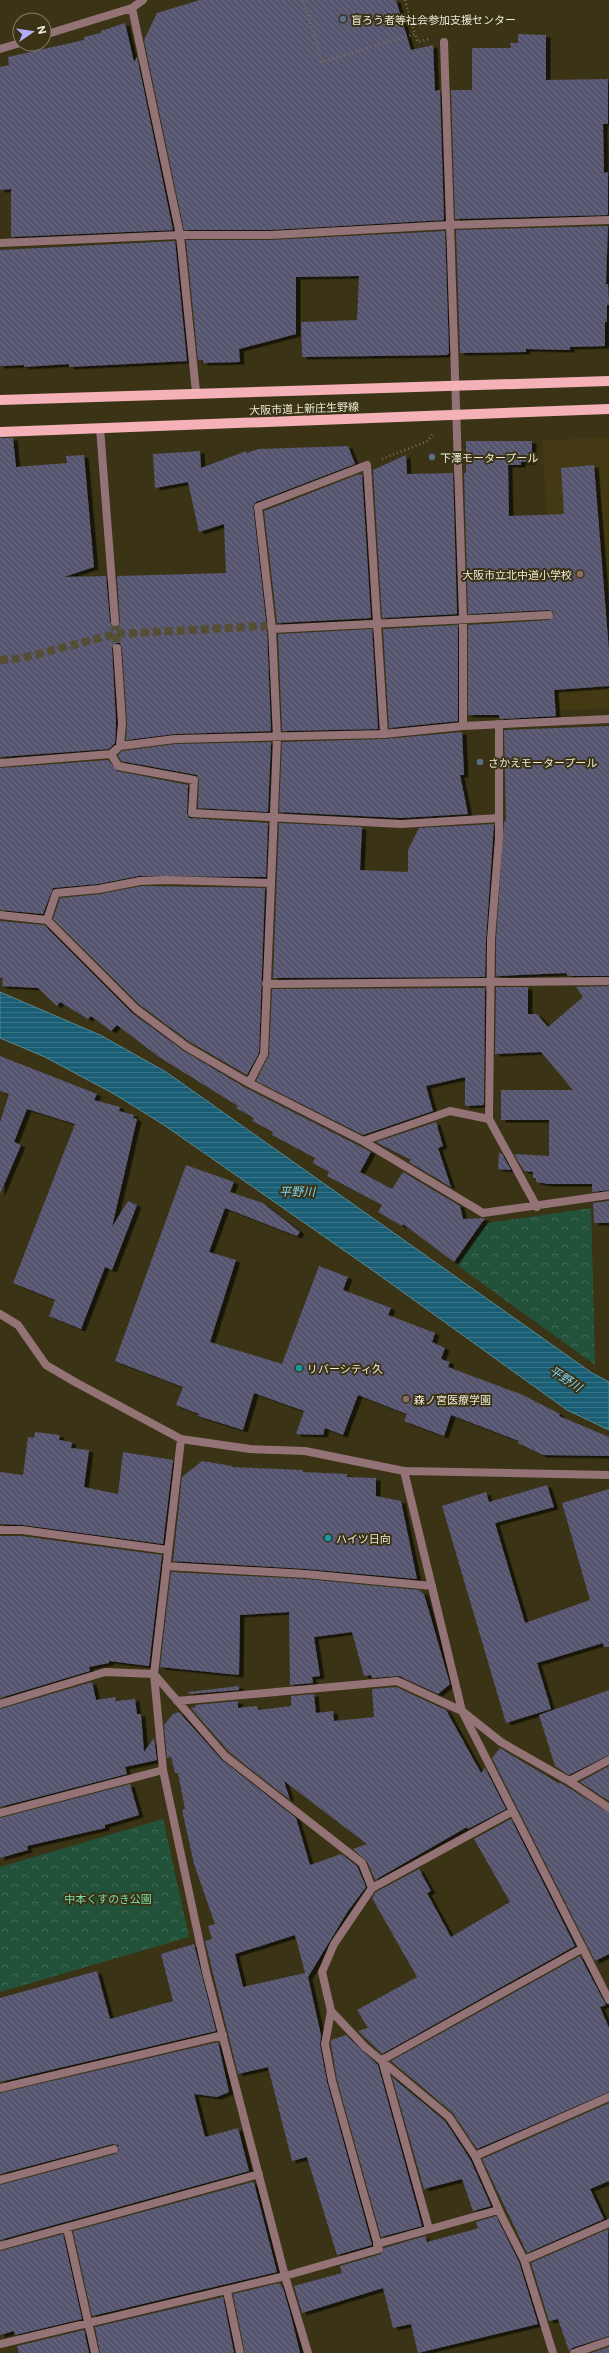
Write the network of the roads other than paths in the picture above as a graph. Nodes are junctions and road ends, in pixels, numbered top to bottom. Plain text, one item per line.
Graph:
1 (143, 0) edge
2 (132, 8) junction
3 (52, 33) edge
4 (444, 42) road end
5 (12, 45) edge
6 (0, 49) edge
7 (609, 220) edge
8 (449, 225) junction
9 (180, 235) junction
10 (0, 243) edge
11 (609, 380) edge
12 (455, 387) junction
13 (196, 392) junction
14 (0, 400) edge
15 (609, 409) edge
16 (456, 414) junction
17 (100, 428) junction
18 (0, 432) edge
19 (549, 615) dead end
20 (463, 618) junction
21 (115, 622) tunnel mouth
22 (377, 622) junction
23 (272, 629) junction
24 (117, 648) tunnel mouth
25 (609, 719) edge
26 (499, 724) junction
27 (463, 726) junction
28 (384, 734) junction
29 (277, 738) junction
30 (120, 746) junction
31 (111, 754) junction
32 (0, 763) edge
33 (274, 818) junction
34 (499, 818) junction
35 (271, 883) junction
36 (0, 915) edge
37 (47, 920) junction
38 (609, 981) edge
39 (490, 983) junction
40 (266, 984) junction
41 (249, 1083) junction
42 (489, 1119) junction
43 (364, 1141) junction
44 (609, 1195) edge
45 (537, 1207) junction
46 (0, 1314) edge
47 (181, 1439) junction
48 (404, 1471) junction
49 (609, 1475) edge
50 (0, 1530) edge
51 (168, 1550) junction
52 (166, 1566) junction
53 (432, 1586) junction
54 (154, 1674) junction
55 (178, 1701) junction
56 (0, 1704) edge
57 (462, 1711) junction
58 (609, 1760) edge
59 (163, 1770) junction
60 (569, 1781) junction
61 (609, 1808) edge
62 (513, 1811) junction
63 (0, 1814) edge
64 (372, 1888) junction
65 (583, 1948) junction
66 (609, 2000) edge
67 (331, 2011) junction
68 (222, 2035) junction
69 (382, 2060) junction
70 (0, 2088) edge
71 (609, 2097) edge
72 (114, 2149) dead end
73 (475, 2156) junction
74 (258, 2174) junction
75 (0, 2180) edge
76 (498, 2210) junction
77 (609, 2223) edge
78 (67, 2228) junction
79 (429, 2229) junction
80 (377, 2244) junction
81 (0, 2246) edge
82 (524, 2260) junction
83 (285, 2276) junction
84 (228, 2291) junction
85 (89, 2324) junction
86 (609, 2341) edge
87 (0, 2344) edge
88 (95, 2353) edge
89 (240, 2353) edge
90 (308, 2353) edge
91 (553, 2353) edge
92 (574, 2353) edge

1 - 2 street
2 - 3 street
2 - 9 street
4 - 8 street
5 - 6 street
7 - 8 street
8 - 9 street
8 - 12 street
9 - 10 street
9 - 13 street
11 - 12 main road, 大阪市道上新庄生野線
12 - 13 main road, 大阪市道上新庄生野線
12 - 16 street
13 - 14 main road, 大阪市道上新庄生野線
15 - 16 main road, 大阪市道上新庄生野線
16 - 17 main road, 大阪市道上新庄生野線
16 - 20 street
17 - 18 main road, 大阪市道上新庄生野線
17 - 21 street
19 - 20 street
20 - 22 street
20 - 27 street
22 - 23 street
22 - 23 street
22 - 28 street
23 - 29 street
24 - 30 street
25 - 26 street
26 - 27 street
26 - 34 street
27 - 28 street
28 - 29 street
29 - 30 street
29 - 33 street
30 - 31 street
31 - 32 street
31 - 33 street
33 - 34 street
33 - 35 street
34 - 39 street
35 - 37 street
35 - 40 street
36 - 37 street
37 - 41 street
38 - 39 street
39 - 40 street
39 - 42 street
40 - 41 street
41 - 43 street
42 - 43 street
42 - 45 street
43 - 45 street
44 - 45 street
46 - 47 street
47 - 48 street
47 - 51 street
48 - 49 street
48 - 53 street
50 - 51 street
51 - 52 street
52 - 53 street
52 - 54 street
53 - 57 street
54 - 55 street
54 - 56 street
54 - 59 street
55 - 57 street
55 - 64 street
57 - 60 street
57 - 62 street
58 - 60 street
59 - 63 street
59 - 68 street
60 - 61 street
62 - 64 street
62 - 65 street
64 - 67 street
65 - 66 street
65 - 69 street
67 - 69 street
67 - 80 street
68 - 70 street
68 - 74 street
69 - 73 street
69 - 79 street
71 - 73 street
72 - 75 street
73 - 76 street
74 - 78 street
74 - 83 street
76 - 79 street
76 - 82 street
77 - 82 street
78 - 81 street
78 - 85 street
79 - 80 street
80 - 83 street
82 - 91 street
83 - 84 street
83 - 90 street
84 - 85 street
84 - 89 street
85 - 87 street
85 - 88 street
86 - 92 street

